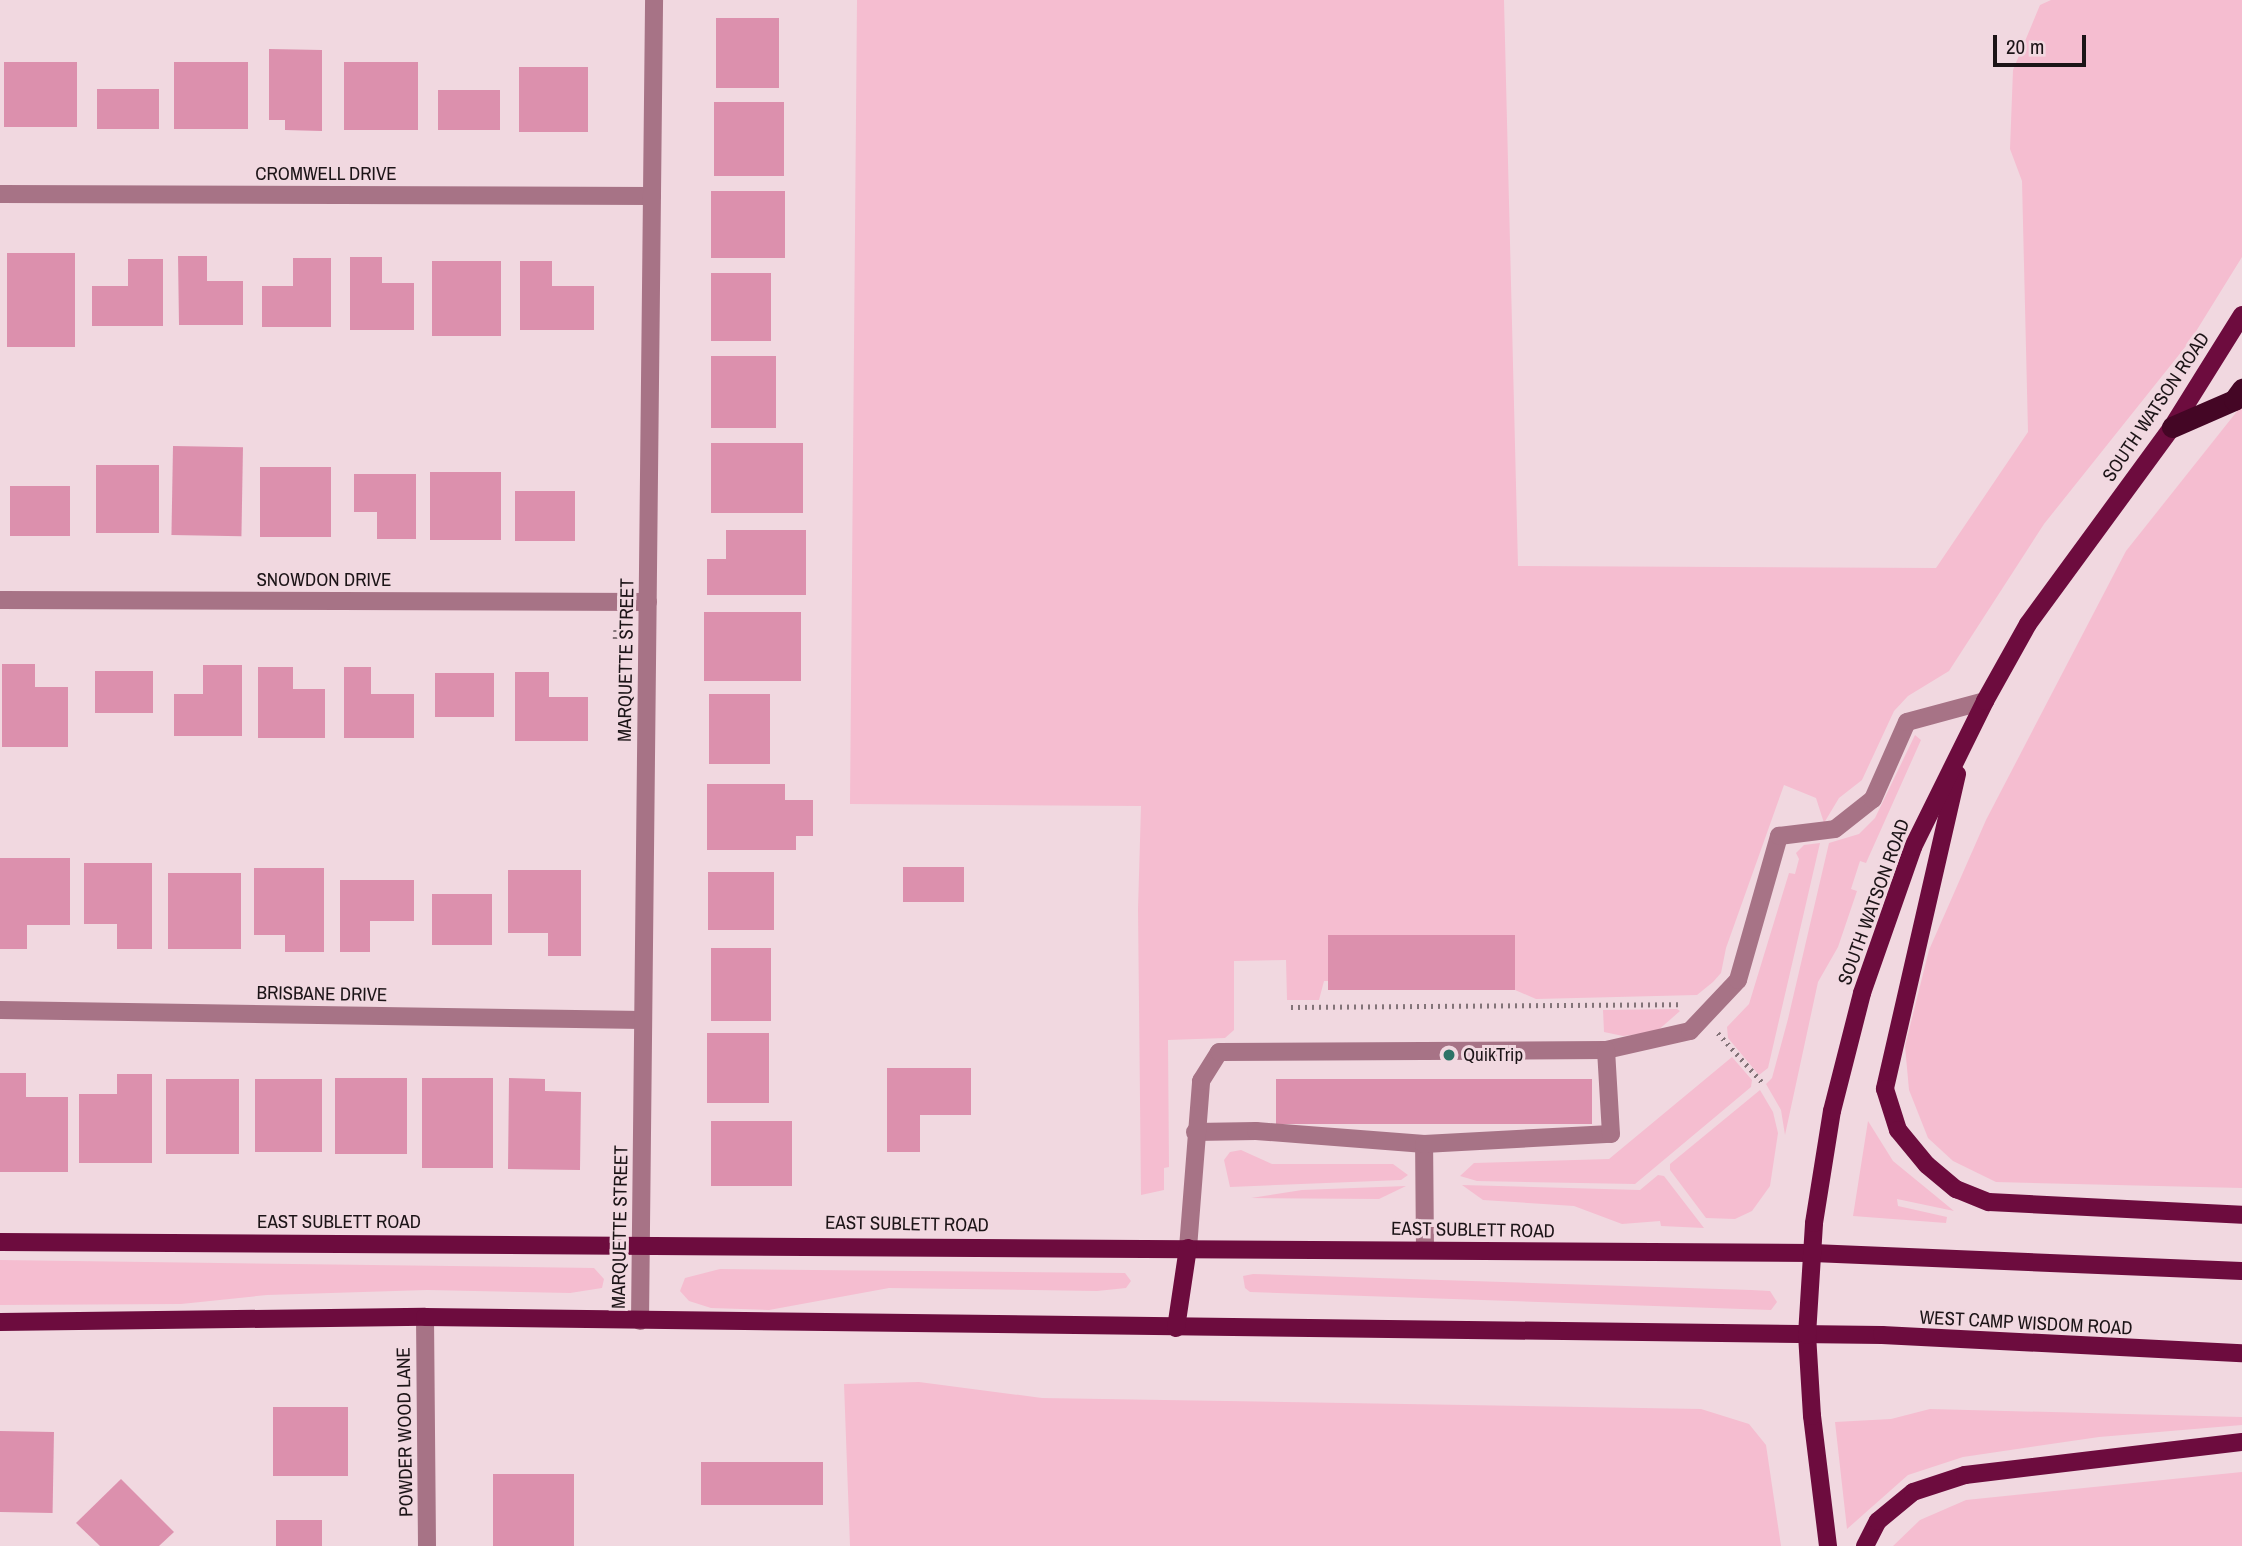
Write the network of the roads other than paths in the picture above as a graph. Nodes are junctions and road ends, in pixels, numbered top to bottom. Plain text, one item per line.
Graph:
1 (654, 0) edge
2 (0, 194) edge
3 (652, 196) junction
4 (2242, 315) edge
5 (2242, 388) edge
6 (2172, 427) junction
7 (0, 600) edge
8 (648, 603) junction
9 (1985, 701) junction
10 (1963, 750) junction
11 (0, 1010) edge
12 (643, 1020) junction
13 (1606, 1050) junction
14 (1195, 1132) junction
15 (1424, 1144) junction
16 (2242, 1215) edge
17 (0, 1242) edge
18 (641, 1242) junction
19 (1188, 1248) junction
20 (1425, 1250) junction
21 (1813, 1253) junction
22 (2242, 1271) edge
23 (425, 1317) junction
24 (640, 1321) junction
25 (0, 1322) edge
26 (1176, 1328) junction
27 (1807, 1335) junction
28 (2242, 1353) edge
29 (2242, 1442) edge
30 (428, 1546) edge
31 (1828, 1546) edge
32 (1865, 1546) edge

1 - 3 street, MARQUETTE STREET
2 - 3 street, CROMWELL DRIVE
3 - 8 street, MARQUETTE STREET
4 - 6 main road, SOUTH WATSON ROAD
5 - 6 highway
6 - 9 main road, SOUTH WATSON ROAD
7 - 8 street, SNOWDON DRIVE
8 - 12 street, MARQUETTE STREET
9 - 10 main road, SOUTH WATSON ROAD
9 - 13 street
10 - 16 main road
10 - 21 main road, SOUTH WATSON ROAD
11 - 12 street, BRISBANE DRIVE
12 - 18 street, MARQUETTE STREET
13 - 14 street
13 - 15 street
14 - 15 street
14 - 19 street
15 - 20 street
17 - 18 main road, EAST SUBLETT ROAD
18 - 19 main road, EAST SUBLETT ROAD
18 - 24 street, MARQUETTE STREET
19 - 20 main road, EAST SUBLETT ROAD
19 - 26 main road
20 - 21 main road, EAST SUBLETT ROAD
21 - 22 main road
21 - 27 main road, SOUTH WATSON ROAD
23 - 24 main road
23 - 25 main road
23 - 30 street, POWDER WOOD LANE
24 - 26 main road
26 - 27 main road
27 - 28 main road, WEST CAMP WISDOM ROAD
27 - 31 main road, SOUTH WATSON ROAD
29 - 32 main road

